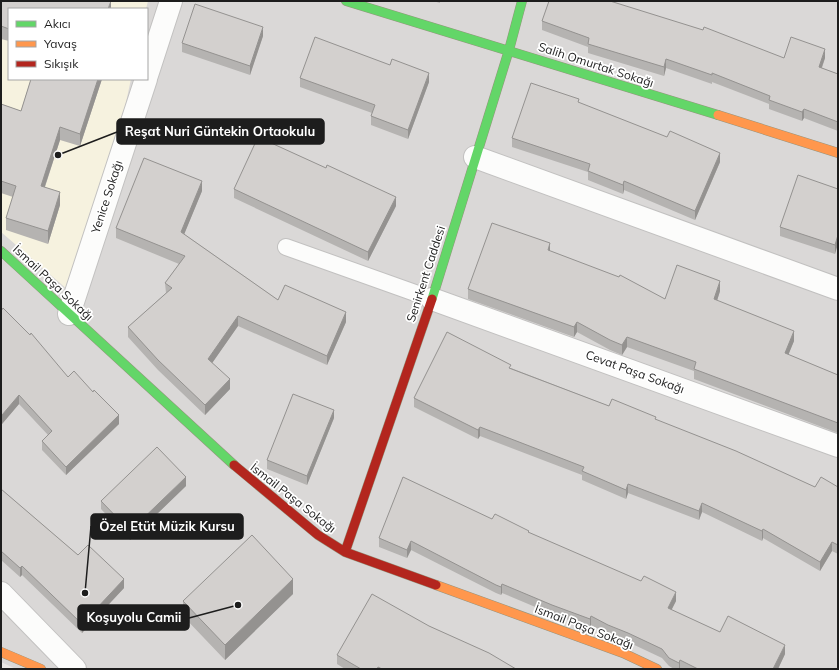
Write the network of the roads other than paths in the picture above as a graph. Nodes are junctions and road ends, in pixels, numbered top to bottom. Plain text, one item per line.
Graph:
1 (171, 1) edge
2 (346, 1) edge
3 (522, 1) edge
4 (509, 50) junction
5 (148, 72) edge
6 (146, 80) edge
7 (838, 153) edge
8 (475, 157) junction
9 (286, 247) dead end
10 (1, 251) edge
11 (838, 288) edge
12 (432, 299) junction
13 (69, 314) junction
14 (838, 446) edge
15 (345, 552) junction
16 (1, 592) edge
17 (1, 652) edge
18 (41, 669) edge
19 (75, 669) edge
20 (657, 669) edge

1 - 5 street
2 - 4 street, Salih Omurtak Sokağı
3 - 4 street, Senirkent Caddesi
4 - 7 street, Salih Omurtak Sokağı
4 - 8 street, Senirkent Caddesi
6 - 13 street, Yenice Sokağı
8 - 11 street
8 - 12 street, Senirkent Caddesi
9 - 12 lane
10 - 13 street, İsmail Paşa Sokağı
12 - 14 street, Cevat Paşa Sokağı
12 - 15 street, Senirkent Caddesi
13 - 15 street, İsmail Paşa Sokağı
15 - 20 street, İsmail Paşa Sokağı
16 - 19 street
17 - 18 street

